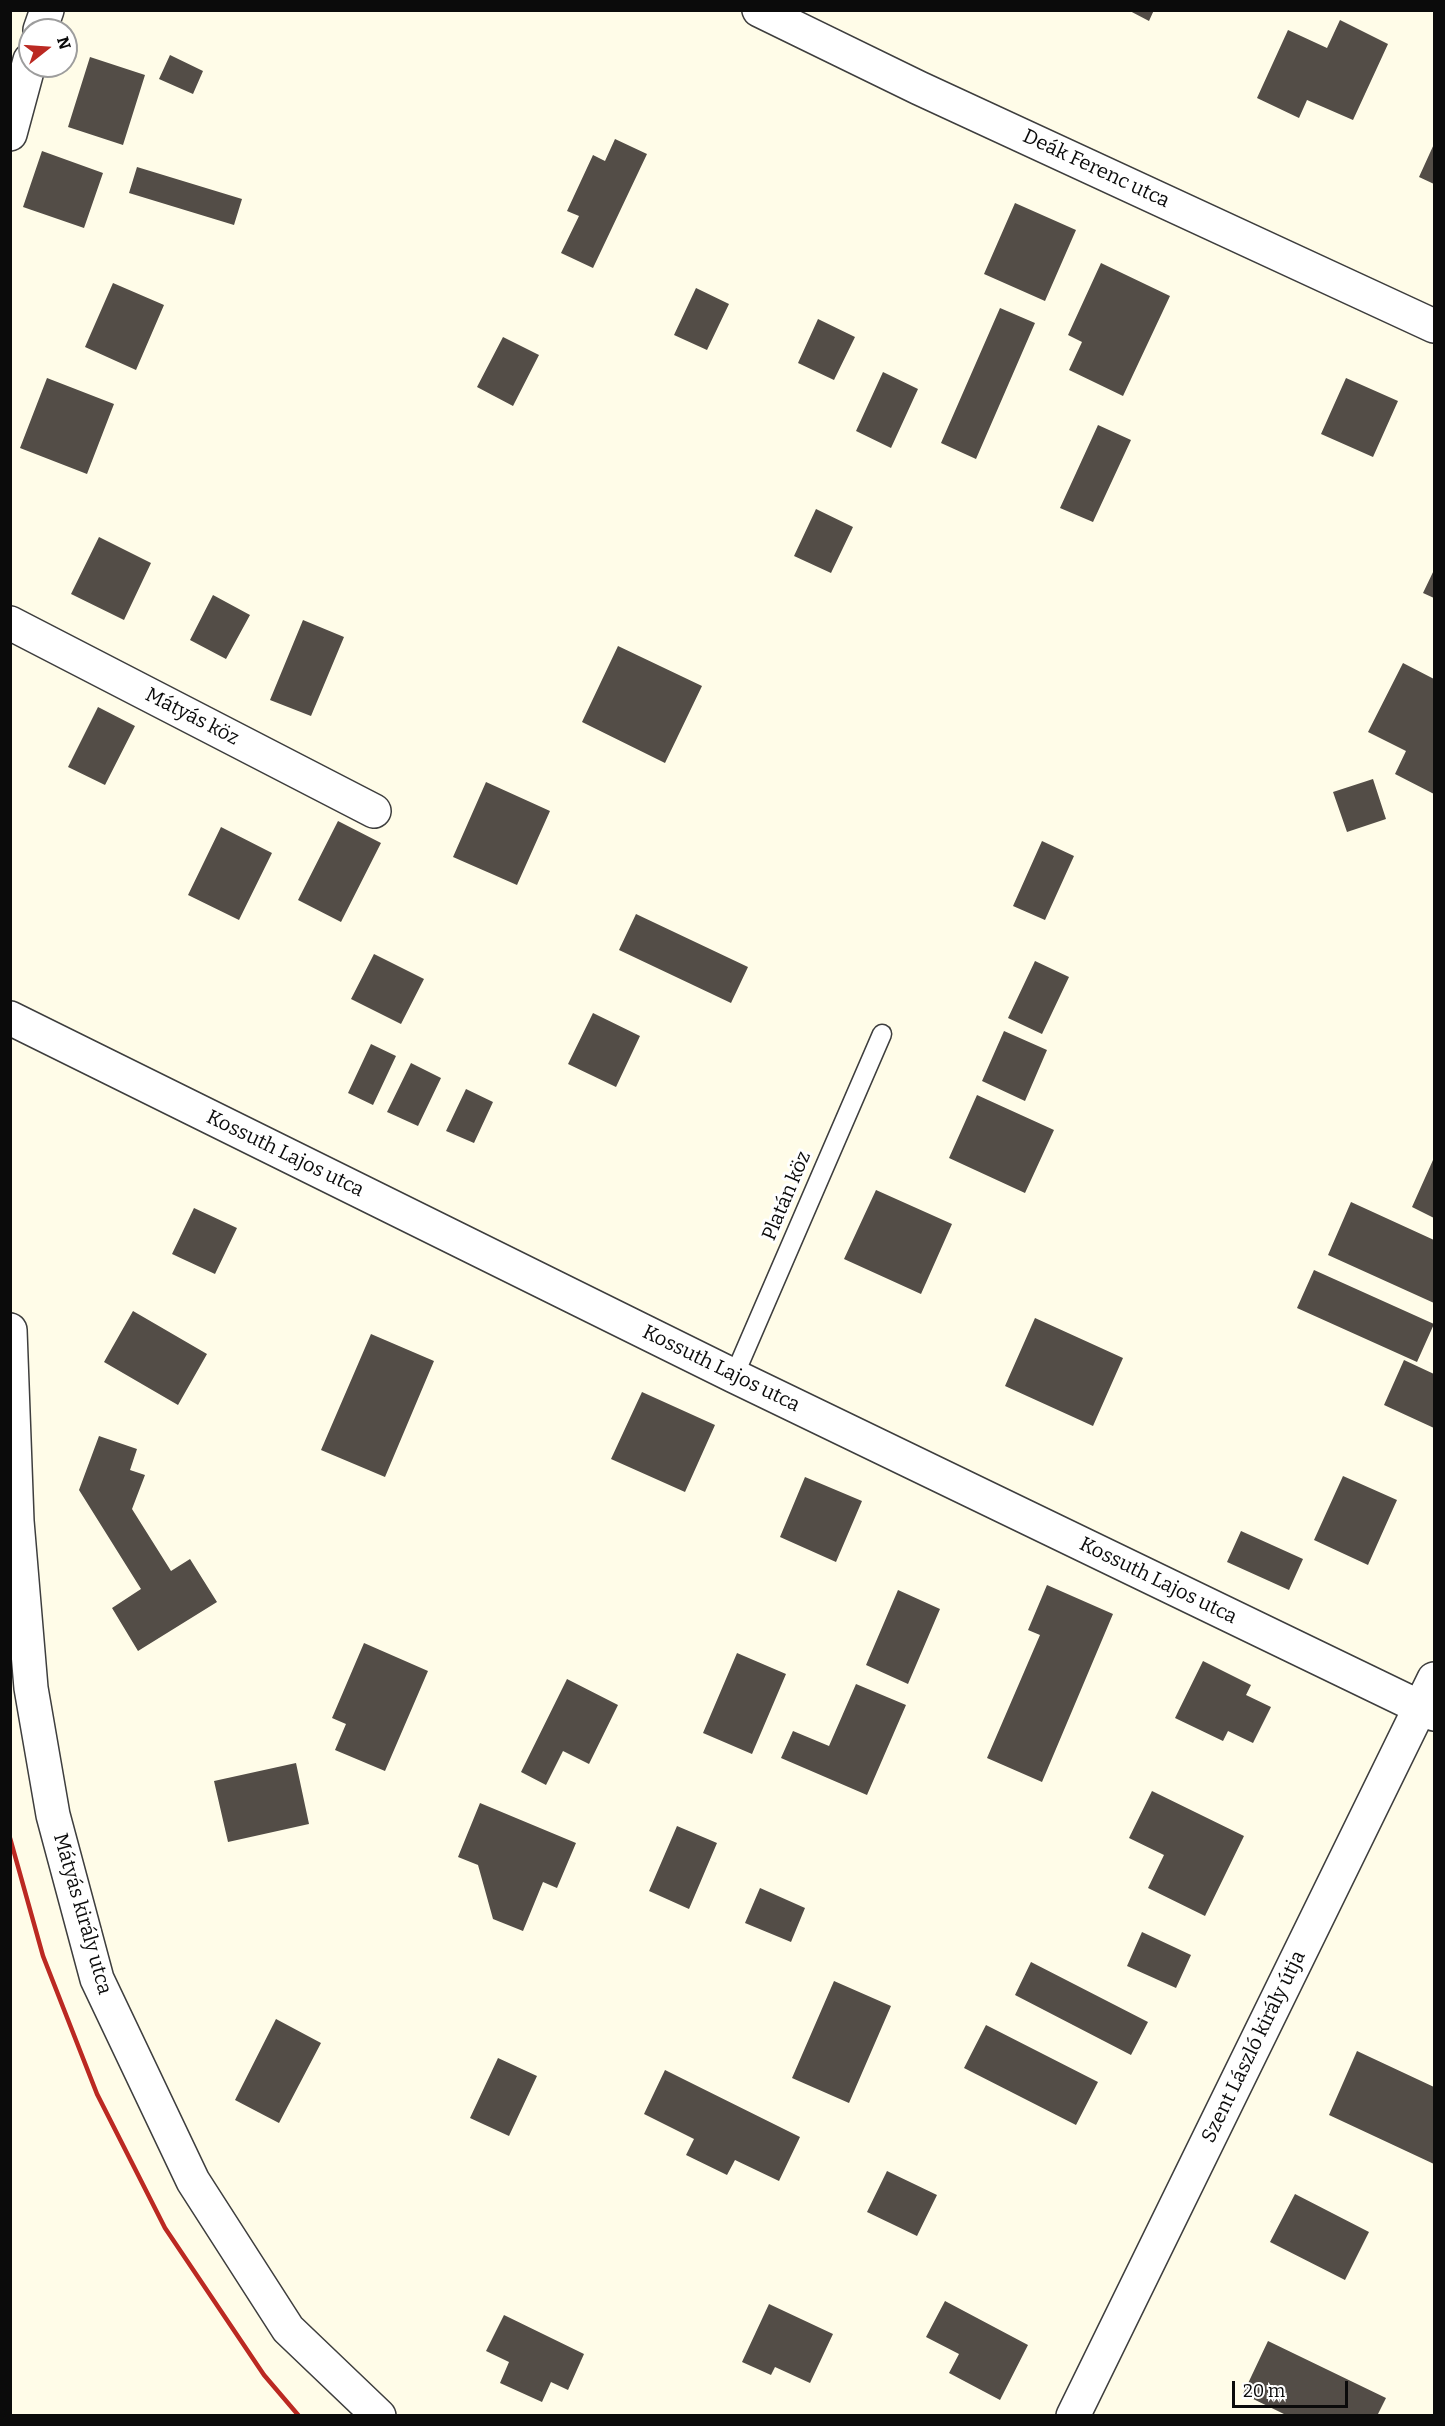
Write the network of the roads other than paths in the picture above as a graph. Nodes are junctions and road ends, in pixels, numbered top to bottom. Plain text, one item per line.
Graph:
1 (759, 10) edge
2 (25, 78) edge
3 (10, 134) edge
4 (1434, 326) edge
5 (10, 623) edge
6 (374, 811) dead end
7 (10, 1018) edge
8 (882, 1034) dead end
9 (10, 1330) edge
10 (734, 1376) junction
11 (1430, 1700) edge
12 (379, 2415) edge
13 (1073, 2415) edge

1 - 4 street, Deák Ferenc utca
2 - 3 street
5 - 6 street, Mátyás köz
7 - 10 street, Kossuth Lajos utca
8 - 10 lane, Platán köz
9 - 12 street, Mátyás király utca
10 - 11 street, Kossuth Lajos utca
11 - 13 street, Szent László király útja

